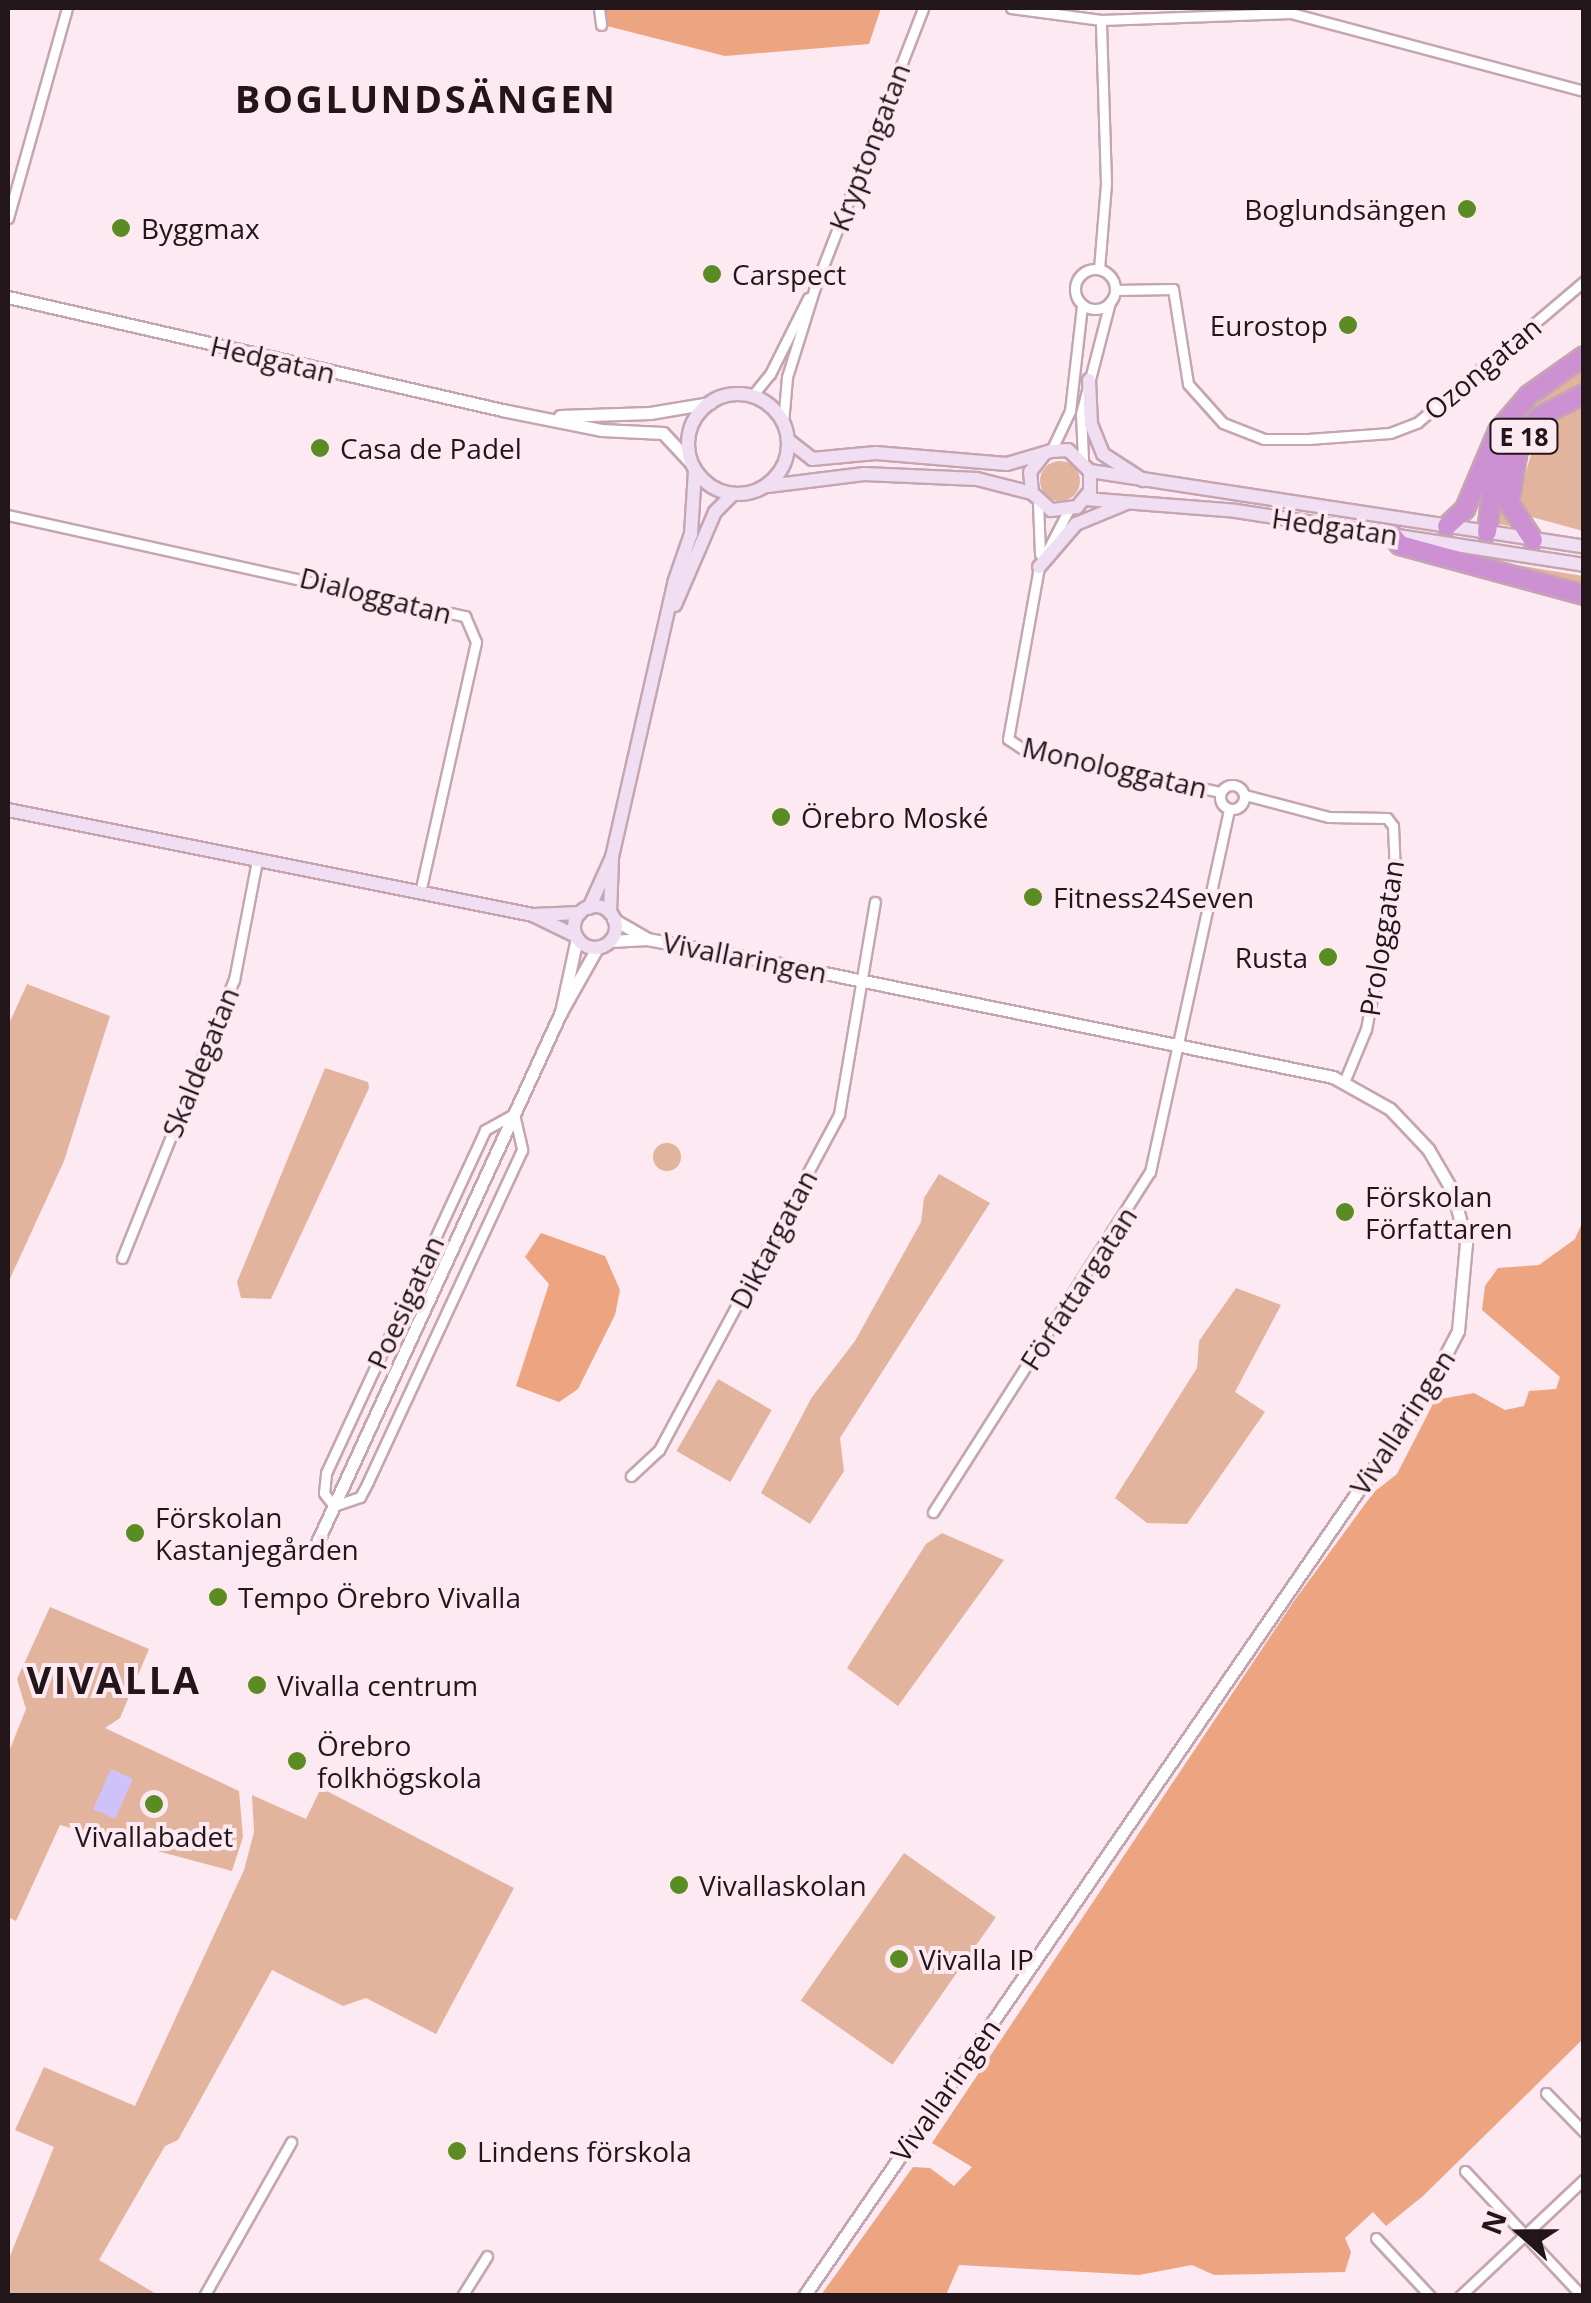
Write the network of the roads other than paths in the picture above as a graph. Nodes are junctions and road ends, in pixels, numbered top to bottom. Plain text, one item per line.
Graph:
1 (67, 8) edge
2 (599, 8) edge
3 (924, 8) edge
4 (1010, 8) edge
5 (1101, 20) junction
6 (600, 26) dead end
7 (1584, 90) edge
8 (8, 218) edge
9 (1099, 269) junction
10 (1584, 281) edge
11 (815, 287) junction
12 (1115, 290) junction
13 (8, 297) edge
14 (1110, 302) junction
15 (1082, 305) junction
16 (1584, 356) edge
17 (1089, 380) junction
18 (1584, 394) edge
19 (752, 396) junction
20 (710, 402) junction
21 (1516, 409) junction
22 (540, 416) junction
23 (783, 423) junction
24 (788, 440) junction
25 (1047, 453) junction
26 (1086, 465) junction
27 (693, 466) junction
28 (1150, 484) junction
29 (765, 487) junction
30 (732, 495) junction
31 (1034, 497) junction
32 (1085, 499) junction
33 (1144, 501) junction
34 (1068, 511) junction
35 (8, 515) edge
36 (1447, 526) junction
37 (1391, 534) junction
38 (1486, 540) junction
39 (1533, 540) junction
40 (1584, 547) edge
41 (1584, 565) edge
42 (1039, 567) junction
43 (1584, 596) edge
44 (667, 621) junction
45 (1220, 792) junction
46 (1244, 796) junction
47 (1230, 809) junction
48 (8, 810) edge
49 (612, 857) junction
50 (257, 860) junction
51 (420, 892) junction
52 (875, 902) dead end
53 (584, 910) junction
54 (533, 915) junction
55 (612, 916) junction
56 (576, 937) junction
57 (647, 939) junction
58 (603, 944) junction
59 (865, 980) junction
60 (561, 1012) junction
61 (1178, 1044) junction
62 (1344, 1082) junction
63 (514, 1114) junction
64 (122, 1258) dead end
65 (631, 1476) dead end
66 (334, 1506) junction
67 (933, 1512) dead end
68 (314, 1550) dead end
69 (1546, 2093) dead end
70 (1584, 2132) edge
71 (291, 2142) dead end
72 (1464, 2170) dead end
73 (1584, 2179) edge
74 (1524, 2235) junction
75 (1376, 2238) dead end
76 (487, 2256) dead end
77 (204, 2296) edge
78 (462, 2296) edge
79 (804, 2296) edge
80 (1430, 2296) edge
81 (1460, 2296) edge
82 (1582, 2296) edge

1 - 8 street
2 - 6 street
3 - 11 street, Kryptongatan
4 - 5 street
5 - 7 street
5 - 9 street
9 - 12 street
9 - 15 street
10 - 12 street, Ozongatan
11 - 19 street, Kryptongatan
11 - 23 street, Kryptongatan
12 - 14 street
13 - 22 street, Hedgatan
14 - 15 street
14 - 17 street
15 - 25 street
16 - 21 highway, E 18
17 - 26 street
17 - 28 main road
18 - 39 highway, E 18
19 - 20 main road
19 - 23 main road
20 - 22 street, Hedgatan
20 - 27 main road
21 - 36 highway, E 18
21 - 38 highway, E 18
22 - 27 street, Hedgatan
23 - 24 main road
24 - 25 main road
24 - 29 main road
25 - 26 main road
25 - 31 main road
26 - 28 main road, Hedgatan
26 - 32 main road
27 - 30 main road
27 - 44 main road
28 - 36 main road, Hedgatan
29 - 30 main road
29 - 31 main road
30 - 44 main road
31 - 34 main road
31 - 42 street, Monologgatan
32 - 33 main road, Hedgatan
32 - 34 main road
33 - 37 main road, Hedgatan
33 - 42 main road
34 - 42 street, Monologgatan
35 - 51 street, Dialoggatan
36 - 38 main road, Hedgatan
37 - 38 main road, Hedgatan
37 - 43 highway
38 - 39 main road, Hedgatan
38 - 41 main road, Hedgatan
39 - 40 main road, Hedgatan
42 - 45 street, Monologgatan
44 - 49 main road
45 - 46 street
45 - 47 street
46 - 47 street
46 - 62 street, Prologgatan
47 - 61 street
48 - 50 main road
49 - 53 main road
49 - 55 main road
50 - 51 main road
50 - 64 street, Skaldegatan
51 - 54 main road
52 - 59 street, Diktargatan
53 - 54 main road
53 - 55 main road
53 - 56 main road
54 - 56 main road
55 - 57 street, Vivallaringen
55 - 58 main road
56 - 58 main road
56 - 60 street, Poesigatan
57 - 58 street, Vivallaringen
57 - 59 street, Vivallaringen
58 - 60 street, Poesigatan
59 - 61 street, Vivallaringen
59 - 65 street, Diktargatan
60 - 63 street, Poesigatan
61 - 62 street, Vivallaringen
61 - 67 street, Författargatan
62 - 79 street, Vivallaringen
63 - 66 street, Poesigatan
63 - 66 street, Poesigatan
63 - 66 street, Poesigatan
66 - 68 street, Poesigatan
69 - 70 street
71 - 77 street
72 - 74 street
73 - 74 street
74 - 81 street
74 - 82 street
75 - 80 street
76 - 78 street

